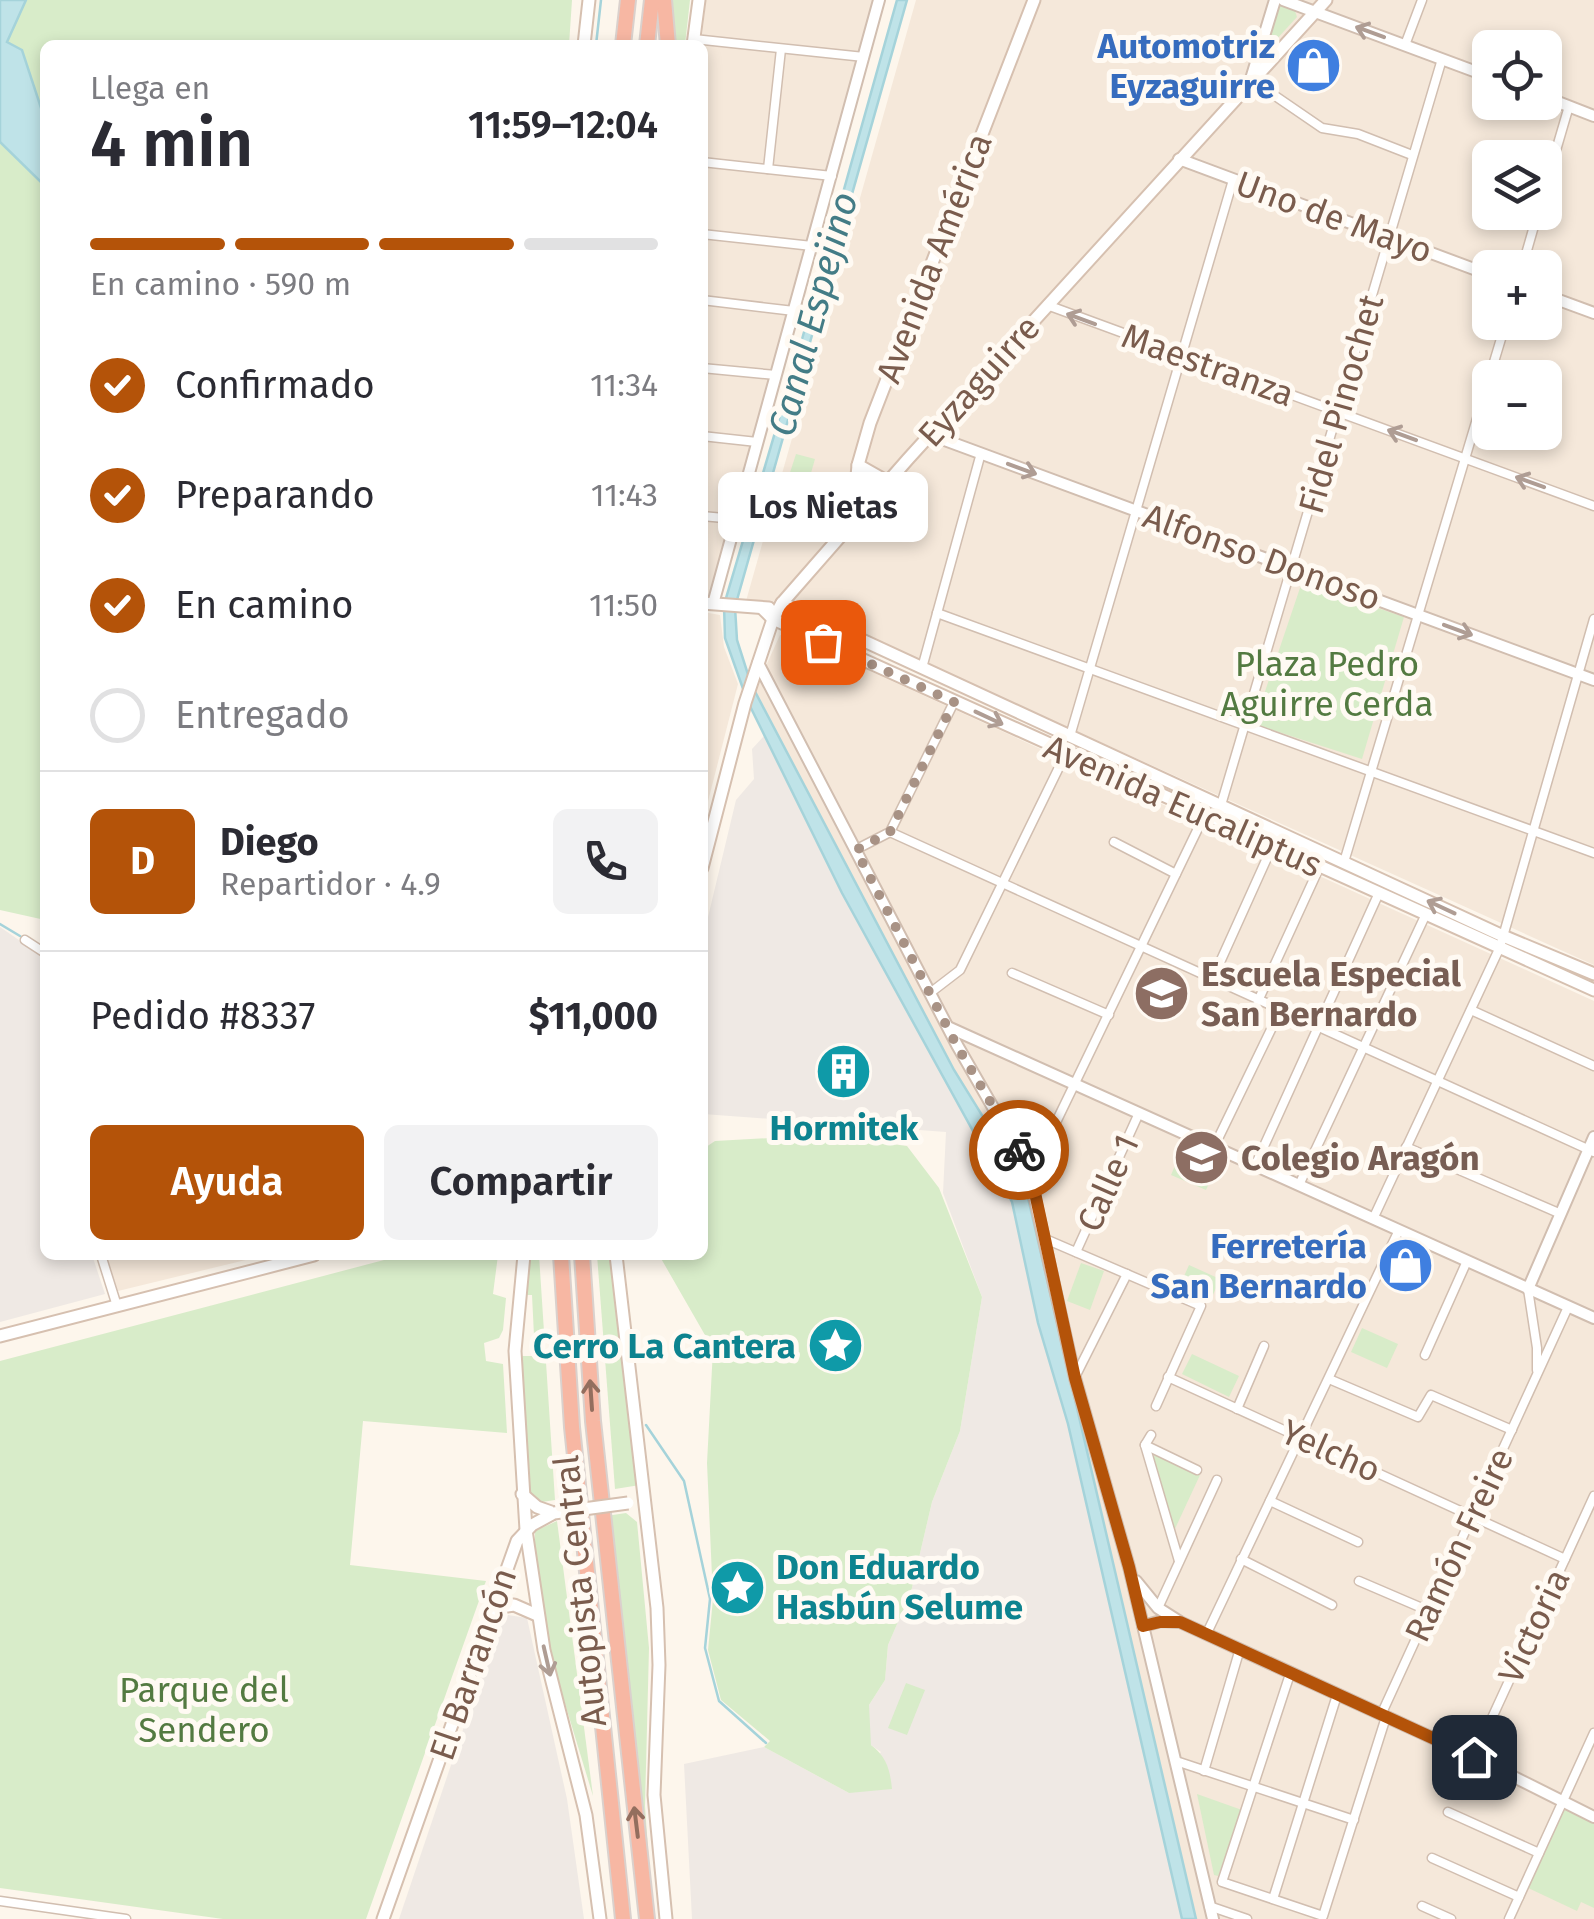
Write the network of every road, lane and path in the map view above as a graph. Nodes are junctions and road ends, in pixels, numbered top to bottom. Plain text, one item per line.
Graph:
1 (589, 0) edge
2 (628, 0) edge
3 (652, 0) edge
4 (664, 0) edge
5 (699, 0) edge
6 (879, 0) edge
7 (1034, 0) edge
8 (1275, 0) edge
9 (1284, 0) edge
10 (1326, 0) edge
11 (1422, 0) edge
12 (1315, 12) junction
13 (585, 40) edge
14 (624, 40) edge
15 (648, 40) edge
16 (668, 40) edge
17 (694, 40) edge
18 (708, 43) edge
19 (1405, 46) junction
20 (781, 49) junction
21 (864, 57) junction
22 (1442, 59) junction
23 (1472, 70) edge
24 (1251, 79) junction
25 (1562, 104) edge
26 (1569, 106) junction
27 (1594, 116) edge
28 (1559, 140) edge
29 (1412, 155) junction
30 (1179, 160) junction
31 (708, 163) edge
32 (768, 169) junction
33 (832, 176) junction
34 (1233, 180) junction
35 (708, 235) edge
36 (1390, 238) junction
37 (813, 246) junction
38 (1472, 268) edge
39 (708, 301) edge
40 (1562, 301) edge
41 (1047, 305) junction
42 (794, 311) junction
43 (1594, 313) edge
44 (1501, 340) edge
45 (1182, 356) junction
46 (708, 369) edge
47 (776, 375) junction
48 (1338, 412) junction
49 (930, 435) junction
50 (708, 437) edge
51 (757, 442) junction
52 (981, 454) junction
53 (1466, 459) junction
54 (858, 465) junction
55 (888, 482) junction
56 (1594, 506) edge
57 (1136, 511) junction
58 (708, 517) edge
59 (736, 519) junction
60 (853, 521) junction
61 (1293, 569) junction
62 (782, 603) junction
63 (712, 604) edge
64 (937, 613) junction
65 (768, 614) junction
66 (1419, 616) junction
67 (1594, 619) edge
68 (922, 668) junction
69 (1090, 668) junction
70 (756, 669) junction
71 (1578, 674) junction
72 (1594, 680) edge
73 (954, 702) junction
74 (1245, 726) junction
75 (1070, 736) junction
76 (1066, 754) junction
77 (1372, 772) junction
78 (1221, 805) junction
79 (1204, 816) junction
80 (1533, 831) junction
81 (890, 832) junction
82 (1114, 842) dead end
83 (708, 845) edge
84 (1272, 847) junction
85 (856, 850) junction
86 (1594, 853) edge
87 (1344, 862) junction
88 (1320, 868) junction
89 (1176, 874) junction
90 (1002, 884) junction
91 (1378, 895) junction
92 (1424, 916) junction
93 (25, 940) dead end
94 (1501, 942) junction
95 (1140, 948) junction
96 (40, 950) edge
97 (1012, 973) dead end
98 (1594, 974) edge
99 (1212, 980) junction
100 (1594, 990) edge
101 (930, 993) junction
102 (1258, 1001) junction
103 (1470, 1010) junction
104 (1280, 1011) junction
105 (1109, 1015) junction
106 (949, 1028) junction
107 (1317, 1028) junction
108 (967, 1036) junction
109 (1362, 1048) junction
110 (970, 1064) junction
111 (1594, 1066) edge
112 (1437, 1082) junction
113 (1076, 1085) junction
114 (1138, 1113) junction
115 (1594, 1137) edge
116 (1406, 1146) junction
117 (1214, 1147) junction
118 (1591, 1150) edge
119 (1022, 1157) junction
120 (1255, 1166) junction
121 (1299, 1185) junction
122 (1560, 1214) junction
123 (1372, 1219) junction
124 (1398, 1230) junction
125 (1043, 1238) junction
126 (1076, 1252) junction
127 (102, 1260) edge
128 (295, 1260) edge
129 (524, 1260) edge
130 (560, 1260) edge
131 (582, 1260) edge
132 (618, 1260) edge
133 (1467, 1261) junction
134 (1127, 1274) junction
135 (1528, 1289) junction
136 (116, 1306) junction
137 (1568, 1307) junction
138 (1594, 1318) edge
139 (0, 1336) edge
140 (1264, 1346) dead end
141 (1425, 1355) dead end
142 (1536, 1375) junction
143 (1168, 1377) junction
144 (1075, 1378) junction
145 (1328, 1379) junction
146 (1156, 1406) dead end
147 (1237, 1408) junction
148 (1512, 1430) junction
149 (1151, 1436) dead end
150 (1301, 1438) junction
151 (1145, 1445) junction
152 (1197, 1470) dead end
153 (1217, 1480) dead end
154 (522, 1494) junction
155 (1594, 1496) edge
156 (646, 1500) junction
157 (1270, 1502) junction
158 (547, 1513) junction
159 (1472, 1516) junction
160 (526, 1530) junction
161 (1358, 1542) dead end
162 (1241, 1559) junction
163 (1565, 1559) junction
164 (1179, 1561) junction
165 (1129, 1567) junction
166 (1359, 1581) dead end
167 (1332, 1605) dead end
168 (493, 1608) junction
169 (1158, 1608) junction
170 (1429, 1611) junction
171 (537, 1615) junction
172 (1180, 1622) junction
173 (1142, 1623) junction
174 (1206, 1635) junction
175 (1239, 1652) junction
176 (1290, 1674) junction
177 (1338, 1695) junction
178 (1384, 1716) junction
179 (1594, 1733) edge
180 (1474, 1757) junction
181 (1176, 1762) junction
182 (1204, 1771) junction
183 (1253, 1786) junction
184 (1304, 1803) junction
185 (1562, 1803) junction
186 (1448, 1812) dead end
187 (1594, 1817) edge
188 (1354, 1820) junction
189 (1539, 1854) junction
190 (1432, 1858) dead end
191 (1519, 1897) junction
192 (1273, 1899) junction
193 (0, 1901) edge
194 (1210, 1906) junction
195 (1422, 1906) dead end
196 (126, 1919) edge
197 (383, 1919) edge
198 (600, 1919) edge
199 (623, 1919) edge
200 (647, 1919) edge
201 (666, 1919) edge
202 (1212, 1919) edge
203 (1247, 1919) edge
204 (1451, 1919) edge
205 (1509, 1919) edge

1 - 13 main road
2 - 14 highway
3 - 15 highway
4 - 16 highway
5 - 17 main road
6 - 21 street
7 - 54 main road, Avenida América
8 - 24 street
9 - 12 street
10 - 12 main road, Eyzaguirre
11 - 19 street
19 -> 12 street
12 - 24 main road, Eyzaguirre
18 - 20 street
19 - 22 street
20 - 21 street
20 - 32 street
21 - 33 street
22 - 23 street
22 - 29 street, Fidel Pinochet
24 - 29 street
24 - 30 main road, Eyzaguirre
25 - 26 street
26 - 27 street
26 - 28 street
29 - 36 street, Fidel Pinochet
30 - 34 street, Uno de Mayo
30 - 41 main road, Eyzaguirre
31 - 32 street
32 - 33 street
33 - 37 street
34 - 36 street, Uno de Mayo
34 - 45 street
35 - 37 street
36 - 38 street, Uno de Mayo
36 - 48 street, Fidel Pinochet
37 - 42 street
39 - 42 street
40 - 43 street
45 -> 41 street, Maestranza
41 - 49 main road, Eyzaguirre
42 - 47 street
44 - 53 street
45 - 48 street, Maestranza
45 - 57 street
46 - 47 street
47 - 51 street
53 -> 48 street, Maestranza
48 - 61 street, Fidel Pinochet
49 - 52 street, Alfonso Donoso
49 - 55 main road, Eyzaguirre
50 - 51 street
51 - 59 street
52 -> 57 street, Alfonso Donoso
52 - 64 street
56 -> 53 street, Maestranza
53 - 66 street
54 - 55 main road
54 - 60 main road, Avenida América
55 - 60 main road, Eyzaguirre
57 - 61 street, Alfonso Donoso
57 - 69 street
58 - 59 street
59 - 63 street
60 - 62 main road, Eyzaguirre
61 - 66 street, Alfonso Donoso
61 - 74 street, Fidel Pinochet
62 - 65 main road
62 - 68 main road, Avenida Eucaliptus
63 - 65 main road
64 - 68 street
64 - 69 street
65 - 70 main road
65 - 73 main road, Avenida Eucaliptus
66 -> 71 street, Alfonso Donoso
66 - 77 street
67 - 71 street
68 - 75 main road, Avenida Eucaliptus
69 - 74 street
69 - 75 street
70 - 83 main road
70 - 85 street
71 - 72 street, Alfonso Donoso
71 - 80 street
73 -> 76 main road, Avenida Eucaliptus
73 - 81 street
74 - 77 street
74 - 78 street, Fidel Pinochet
75 - 78 main road, Avenida Eucaliptus
76 - 79 main road, Avenida Eucaliptus
76 - 90 street
77 - 80 street
77 - 87 street
78 - 87 main road, Avenida Eucaliptus
79 - 84 main road, Avenida Eucaliptus
79 - 89 street
80 - 86 street
80 - 94 street
81 - 85 street
81 - 90 street
82 - 89 street
84 - 88 main road, Avenida Eucaliptus
84 - 99 street
85 - 101 street
94 -> 87 main road, Avenida Eucaliptus
88 - 91 main road, Avenida Eucaliptus
88 - 102 street
89 - 95 street
90 - 95 street
90 - 101 street
91 - 92 main road, Avenida Eucaliptus
91 - 107 street
92 - 94 main road, Avenida Eucaliptus
92 - 109 street
93 - 96 street
94 - 98 main road, Avenida Eucaliptus
94 - 100 main road, Avenida Eucaliptus
94 - 103 street
95 - 99 street
95 - 105 street
97 - 105 street
99 - 102 street
101 - 106 street
102 - 104 street
103 - 111 street
103 - 112 street
104 - 107 street
104 - 117 street
105 - 113 street
106 - 108 street
106 - 110 street
107 - 109 street
107 - 120 street
108 - 110 street
108 - 113 street
109 - 112 street
109 - 121 street
110 - 119 street
112 - 116 street
112 - 118 street
113 - 114 street
113 - 119 street
114 - 117 street
114 - 126 street, Calle 1
115 - 118 street
116 - 122 street
116 - 123 street
117 - 120 street
118 - 122 street
119 - 125 street
120 - 121 street
121 - 123 street
122 - 135 street
123 - 124 street
124 - 133 street
124 - 145 street
125 - 126 street
125 - 144 street
126 - 134 street
127 - 136 street
128 - 136 main road
129 - 154 main road
130 - 199 highway, Autopista Central
200 -> 131 highway, Autopista Central
132 - 156 main road
133 - 135 street
133 - 141 street
134 - 143 street
134 - 144 street
135 - 137 street
135 - 142 street, Ramón Freire
136 - 139 main road
137 - 138 street
137 - 142 street, Ramón Freire
140 - 147 street
142 - 148 street, Ramón Freire
143 - 146 street
143 - 147 street, Yelcho
144 - 165 street
145 - 148 street
145 - 150 street
147 - 150 street, Yelcho
148 - 159 street, Ramón Freire
149 - 151 street
150 - 157 street
150 - 159 street, Yelcho
151 - 152 street
151 - 164 street
153 - 164 street
154 - 158 main road
154 - 160 main road
155 - 163 street, Victoria
156 - 158 main road, El Barrancón, bridge
156 - 201 main road
157 - 161 street
157 - 162 street
158 - 160 main road, El Barrancón
159 - 163 street, Yelcho
159 - 170 street, Ramón Freire
160 - 168 main road, El Barrancón
160 - 171 main road
162 - 167 street
162 - 174 street
163 - 180 street, Victoria
164 - 169 street
165 - 169 street
165 - 173 street
166 - 170 street
168 - 171 main road
168 - 197 main road, El Barrancón
169 - 172 street
169 - 173 street
170 - 178 street, Ramón Freire
171 -> 198 main road
172 - 173 street
172 - 174 street
173 - 181 street
174 - 175 street
175 - 176 street
175 - 182 street
176 - 177 street
176 - 183 street
177 - 178 street
177 - 184 street
178 - 180 street
178 - 188 street, Ramón Freire
179 - 185 street
180 - 185 street
181 - 182 street
181 - 194 street
182 - 183 street
183 - 184 street
183 - 192 street
184 - 188 street
184 - 192 street
185 - 187 street
185 - 189 street
186 - 189 street
188 - 192 street, Ramón Freire
189 - 191 street
190 - 191 street
191 - 205 street
193 - 196 street
194 - 202 street
194 - 203 street
195 - 204 street

